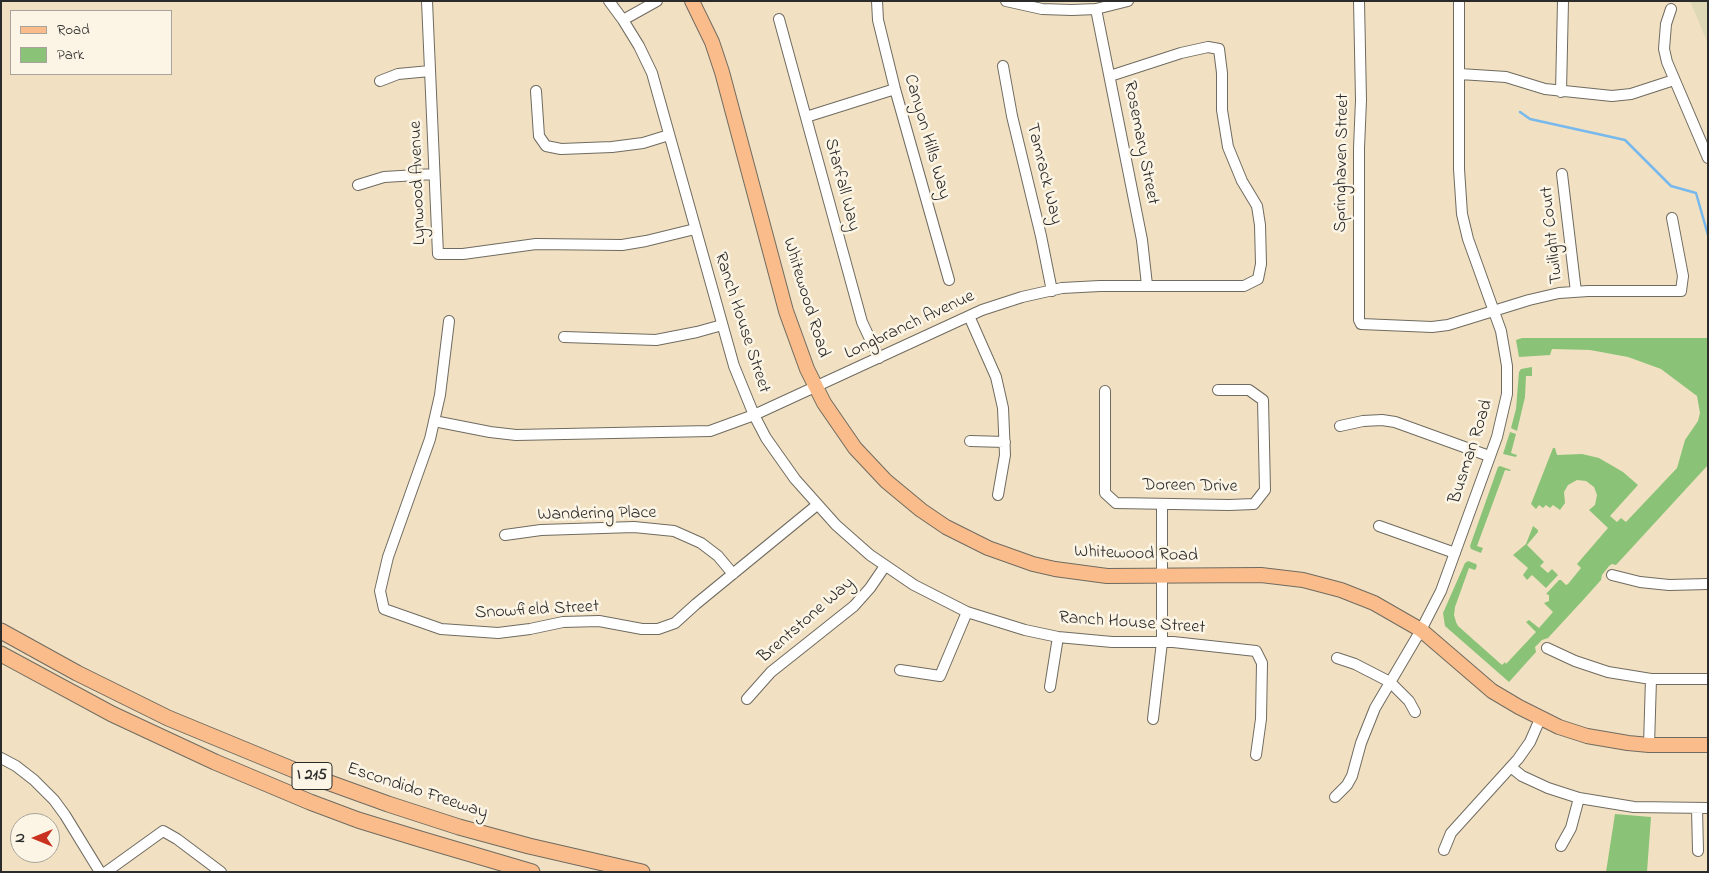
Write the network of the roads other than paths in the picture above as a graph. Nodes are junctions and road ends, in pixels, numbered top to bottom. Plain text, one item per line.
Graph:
1 (427, 1) edge
2 (609, 1) edge
3 (657, 1) edge
4 (692, 1) edge
5 (878, 1) edge
6 (1006, 1) edge
7 (1128, 1) edge
8 (1359, 1) edge
9 (1459, 1) edge
10 (1563, 1) edge
11 (1096, 9) junction
12 (1671, 9) dead end
13 (779, 18) dead end
14 (623, 20) junction
15 (1003, 66) dead end
16 (430, 71) junction
17 (1460, 74) junction
18 (1110, 76) junction
19 (1674, 80) junction
20 (380, 81) dead end
21 (895, 89) junction
22 (536, 91) dead end
23 (1561, 92) junction
24 (806, 117) junction
25 (669, 135) junction
26 (1708, 158) edge
27 (434, 174) junction
28 (1562, 174) dead end
29 (358, 185) dead end
30 (1672, 218) dead end
31 (695, 229) junction
32 (949, 280) dead end
33 (1147, 285) junction
34 (1052, 291) junction
35 (1576, 292) junction
36 (1496, 312) junction
37 (969, 316) junction
38 (449, 321) dead end
39 (722, 324) junction
40 (564, 337) dead end
41 (879, 358) junction
42 (816, 388) junction
43 (1218, 390) dead end
44 (1105, 391) dead end
45 (754, 415) junction
46 (434, 421) junction
47 (1340, 426) dead end
48 (970, 441) dead end
49 (1005, 442) junction
50 (1489, 456) junction
51 (998, 496) dead end
52 (1162, 504) junction
53 (817, 505) junction
54 (1379, 526) dead end
55 (505, 535) dead end
56 (1455, 553) junction
57 (885, 566) junction
58 (733, 574) junction
59 (1612, 575) dead end
60 (1162, 576) junction
61 (1708, 584) edge
62 (967, 612) junction
63 (1421, 630) junction
64 (1, 631) edge
65 (1058, 638) junction
66 (1162, 642) junction
67 (1547, 648) dead end
68 (1, 654) edge
69 (1337, 658) dead end
70 (900, 670) dead end
71 (1651, 679) junction
72 (1708, 680) edge
73 (1390, 682) junction
74 (1050, 687) dead end
75 (747, 699) dead end
76 (1415, 712) dead end
77 (1153, 719) dead end
78 (1540, 719) junction
79 (1649, 745) junction
80 (1708, 745) edge
81 (1256, 755) dead end
82 (1, 758) edge
83 (1512, 768) junction
84 (1335, 797) dead end
85 (1580, 798) junction
86 (1702, 808) edge
87 (1561, 846) dead end
88 (1444, 850) dead end
89 (1698, 851) dead end
90 (100, 872) edge
91 (106, 872) edge
92 (221, 872) edge
93 (532, 872) edge
94 (642, 872) edge

1 - 16 street, Lynwood Avenue
2 - 14 street, Ranch House Street
3 - 14 street
4 - 42 main road, Whitewood Road
5 - 21 street, Canyon Hills Way
6 - 11 street
7 - 11 street
8 - 36 street, Springhaven Street
9 - 17 street, Busman Road
10 - 23 street
11 - 18 street, Rosemary Street
12 - 19 street
13 - 24 street, Starfall Way
14 - 25 street, Ranch House Street
15 - 34 street, Tamrack Way
16 - 20 street
16 - 27 street, Lynwood Avenue
17 - 23 street
17 - 36 street, Busman Road
18 - 33 street, Rosemary Street
18 - 33 street, Longbranch Avenue
19 - 23 street
19 - 26 street
21 - 24 street
21 - 32 street, Canyon Hills Way
22 - 25 street
24 - 41 street, Starfall Way
25 - 31 street, Ranch House Street
27 - 29 street
27 - 31 street, Lynwood Avenue
28 - 35 street, Twilight Court
30 - 35 street
31 - 39 street, Ranch House Street
33 - 34 street, Longbranch Avenue
34 - 37 street, Longbranch Avenue
35 - 36 street
36 - 50 street, Busman Road
37 - 41 street, Longbranch Avenue
37 - 49 street
38 - 46 street, Snowfield Street
39 - 40 street
39 - 45 street, Ranch House Street
41 - 42 street, Longbranch Avenue
42 - 45 street, Longbranch Avenue
42 - 60 main road, Whitewood Road
43 - 52 street, Doreen Drive
44 - 52 street, Doreen Drive
45 - 46 street, Longbranch Avenue
45 - 53 street, Ranch House Street
46 - 58 street, Snowfield Street
47 - 50 street
48 - 49 street
49 - 51 street
50 - 56 street, Busman Road
52 - 60 street
53 - 57 street, Ranch House Street
53 - 58 street
54 - 56 street
55 - 58 street, Wandering Place
56 - 63 street, Busman Road
57 - 62 street, Ranch House Street
57 - 75 street, Brentstone Way
59 - 61 street
60 - 63 main road, Whitewood Road
60 - 66 street
62 - 65 street, Ranch House Street
62 - 70 street
63 - 73 street, Busman Road
63 - 78 main road, Whitewood Road
64 - 94 highway, Escondido Freeway / I 215
65 - 66 street, Ranch House Street
65 - 74 street
66 - 77 street
66 - 81 street, Ranch House Street
67 - 71 street
68 - 93 highway, I 215
69 - 73 street
71 - 72 street
71 - 79 street
73 - 76 street
73 - 84 street, Busman Road
78 - 79 main road, Whitewood Road
78 - 83 street
79 - 80 main road, Whitewood Road
82 - 90 street
83 - 85 street
83 - 88 street
85 - 86 street
85 - 87 street
86 - 89 street
91 - 92 street

